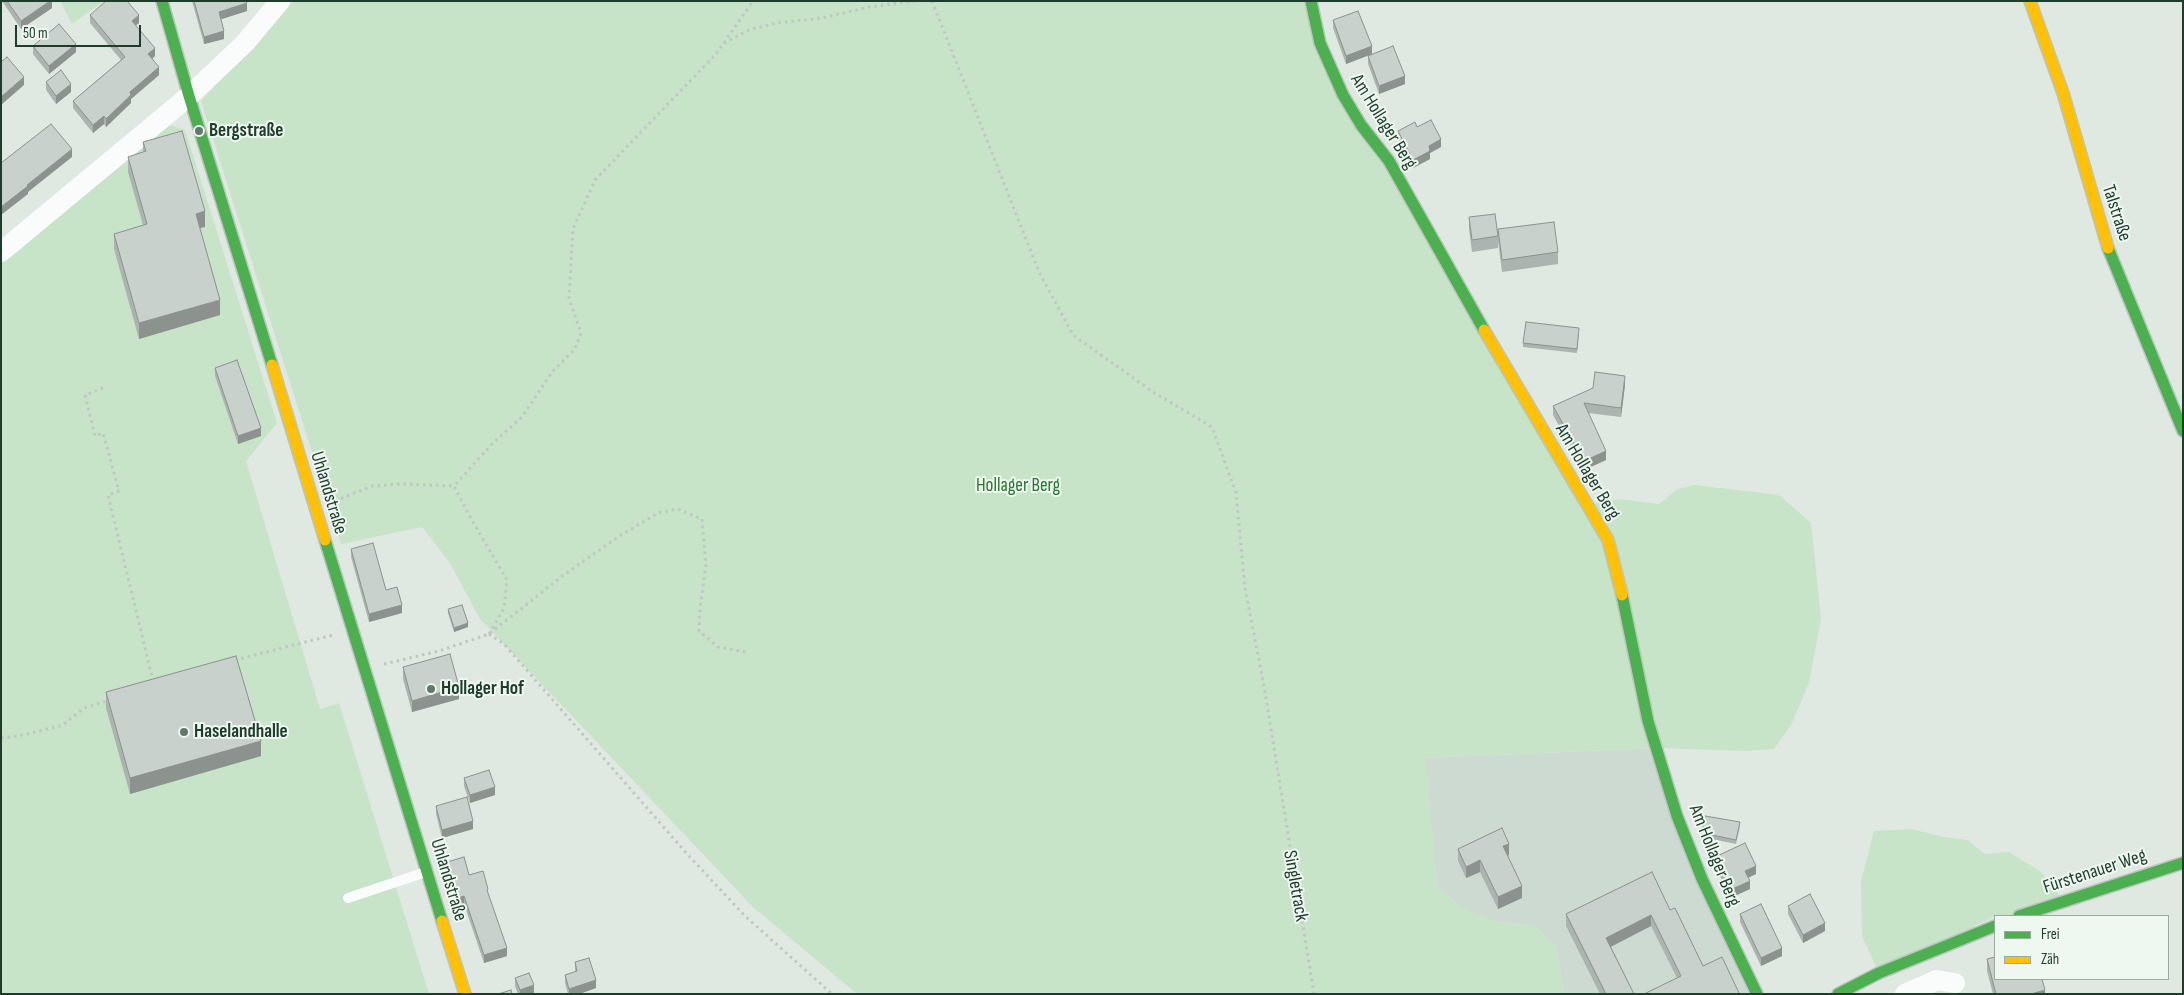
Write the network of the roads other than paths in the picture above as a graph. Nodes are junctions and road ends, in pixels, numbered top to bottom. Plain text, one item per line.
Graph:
1 (162, 1) edge
2 (280, 1) edge
3 (1311, 1) edge
4 (2030, 1) edge
5 (189, 96) junction
6 (1, 252) edge
7 (2183, 432) edge
8 (2183, 863) edge
9 (427, 872) junction
10 (348, 898) dead end
11 (2022, 915) edge
12 (1994, 926) edge
13 (1955, 983) dead end
14 (465, 994) edge
15 (1757, 994) edge
16 (1838, 994) edge
17 (1905, 994) edge

1 - 5 street, Uhlandstraße
2 - 5 street
3 - 15 street, Am Hollager Berg
4 - 7 street, Talstraße
5 - 6 street
5 - 9 street, Uhlandstraße
8 - 11 street, Fürstenauer Weg
9 - 10 lane
9 - 14 street, Uhlandstraße
12 - 16 street
13 - 17 street

